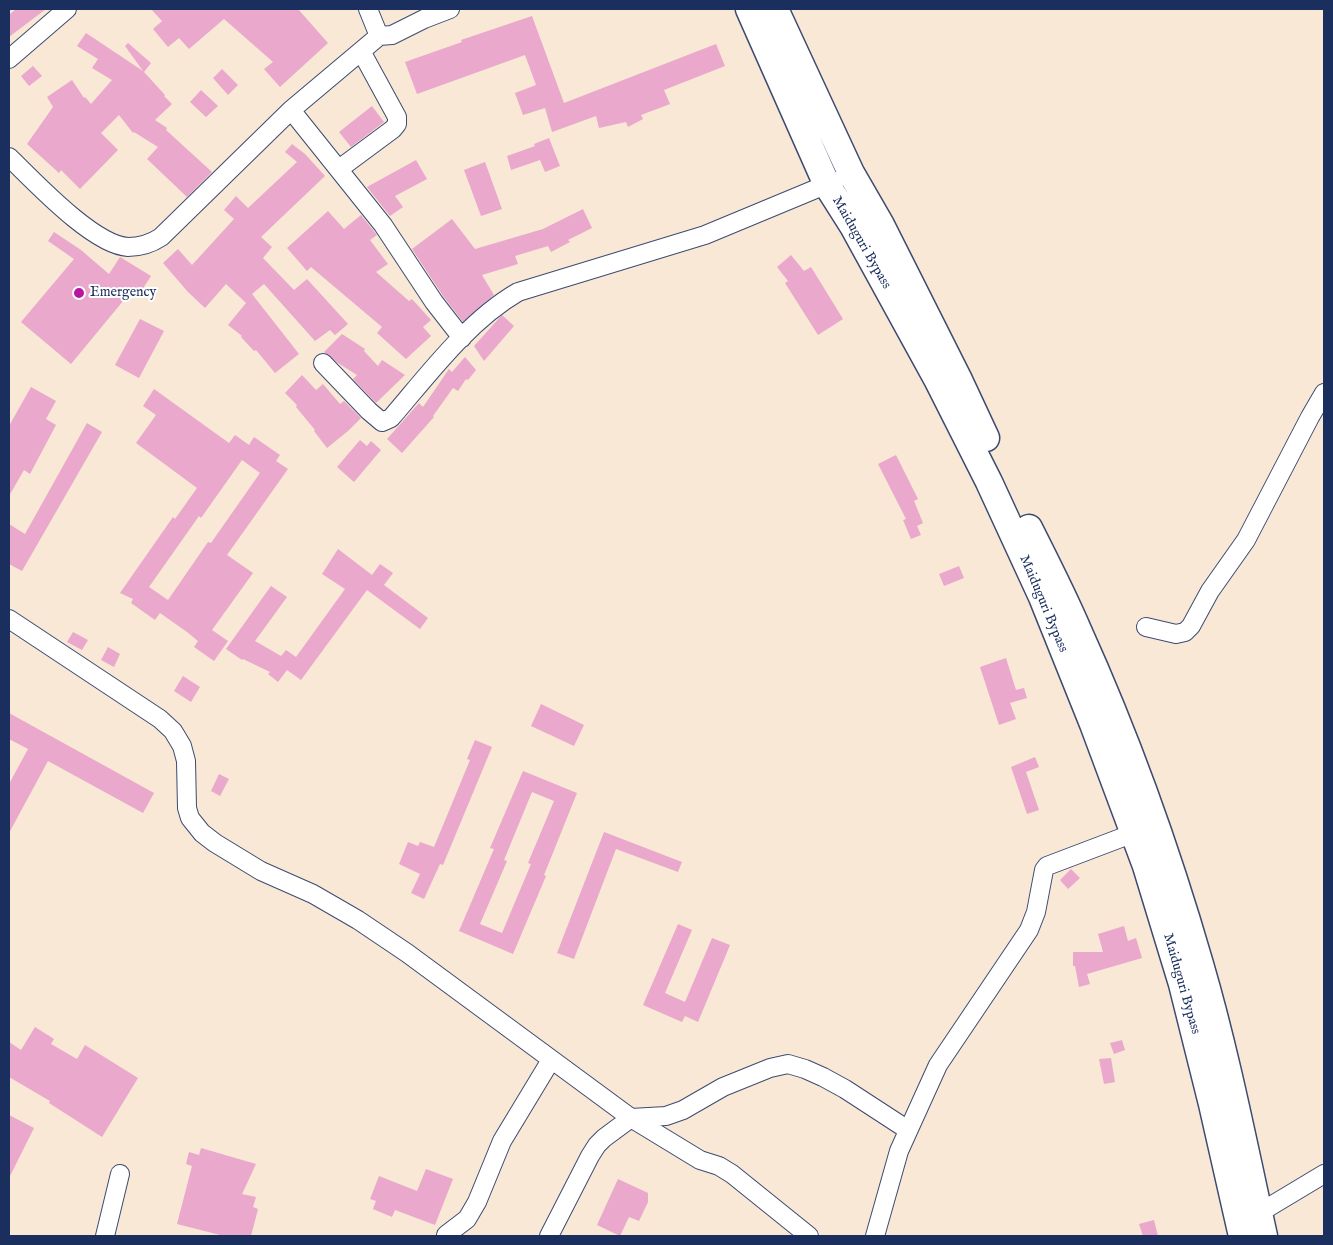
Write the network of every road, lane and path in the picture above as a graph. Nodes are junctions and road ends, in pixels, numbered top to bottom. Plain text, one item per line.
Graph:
1 (67, 9) edge
2 (368, 9) edge
3 (450, 9) edge
4 (749, 9) edge
5 (775, 9) edge
6 (380, 36) junction
7 (361, 51) junction
8 (9, 59) edge
9 (291, 110) junction
10 (9, 156) edge
11 (339, 169) junction
12 (851, 173) junction
13 (827, 185) junction
14 (462, 338) junction
15 (323, 363) dead end
16 (1324, 392) edge
17 (9, 619) edge
18 (1146, 627) dead end
19 (1134, 833) junction
20 (550, 1060) junction
21 (631, 1118) junction
22 (908, 1130) junction
23 (120, 1174) dead end
24 (1323, 1176) edge
25 (1251, 1226) edge
26 (446, 1235) edge
27 (105, 1236) edge
28 (549, 1236) edge
29 (809, 1236) edge
30 (876, 1236) edge

1 - 8 street
2 - 6 street
3 - 6 street
4 - 13 highway, Maiduguri Bypass
5 - 12 highway, Maiduguri Bypass
6 - 7 street
7 - 9 street
7 - 11 street
9 - 10 street
9 - 11 street
11 - 14 street
12 - 13 street
12 - 25 highway, Maiduguri Bypass
13 - 14 street
13 - 19 highway, Maiduguri Bypass
14 - 15 street
16 - 18 street
17 - 20 street
19 - 22 street
19 - 25 highway, Maiduguri Bypass
20 - 21 street
20 - 26 street
21 - 22 street
21 - 28 street
21 - 29 street
22 - 30 street
23 - 27 street
24 - 25 street

